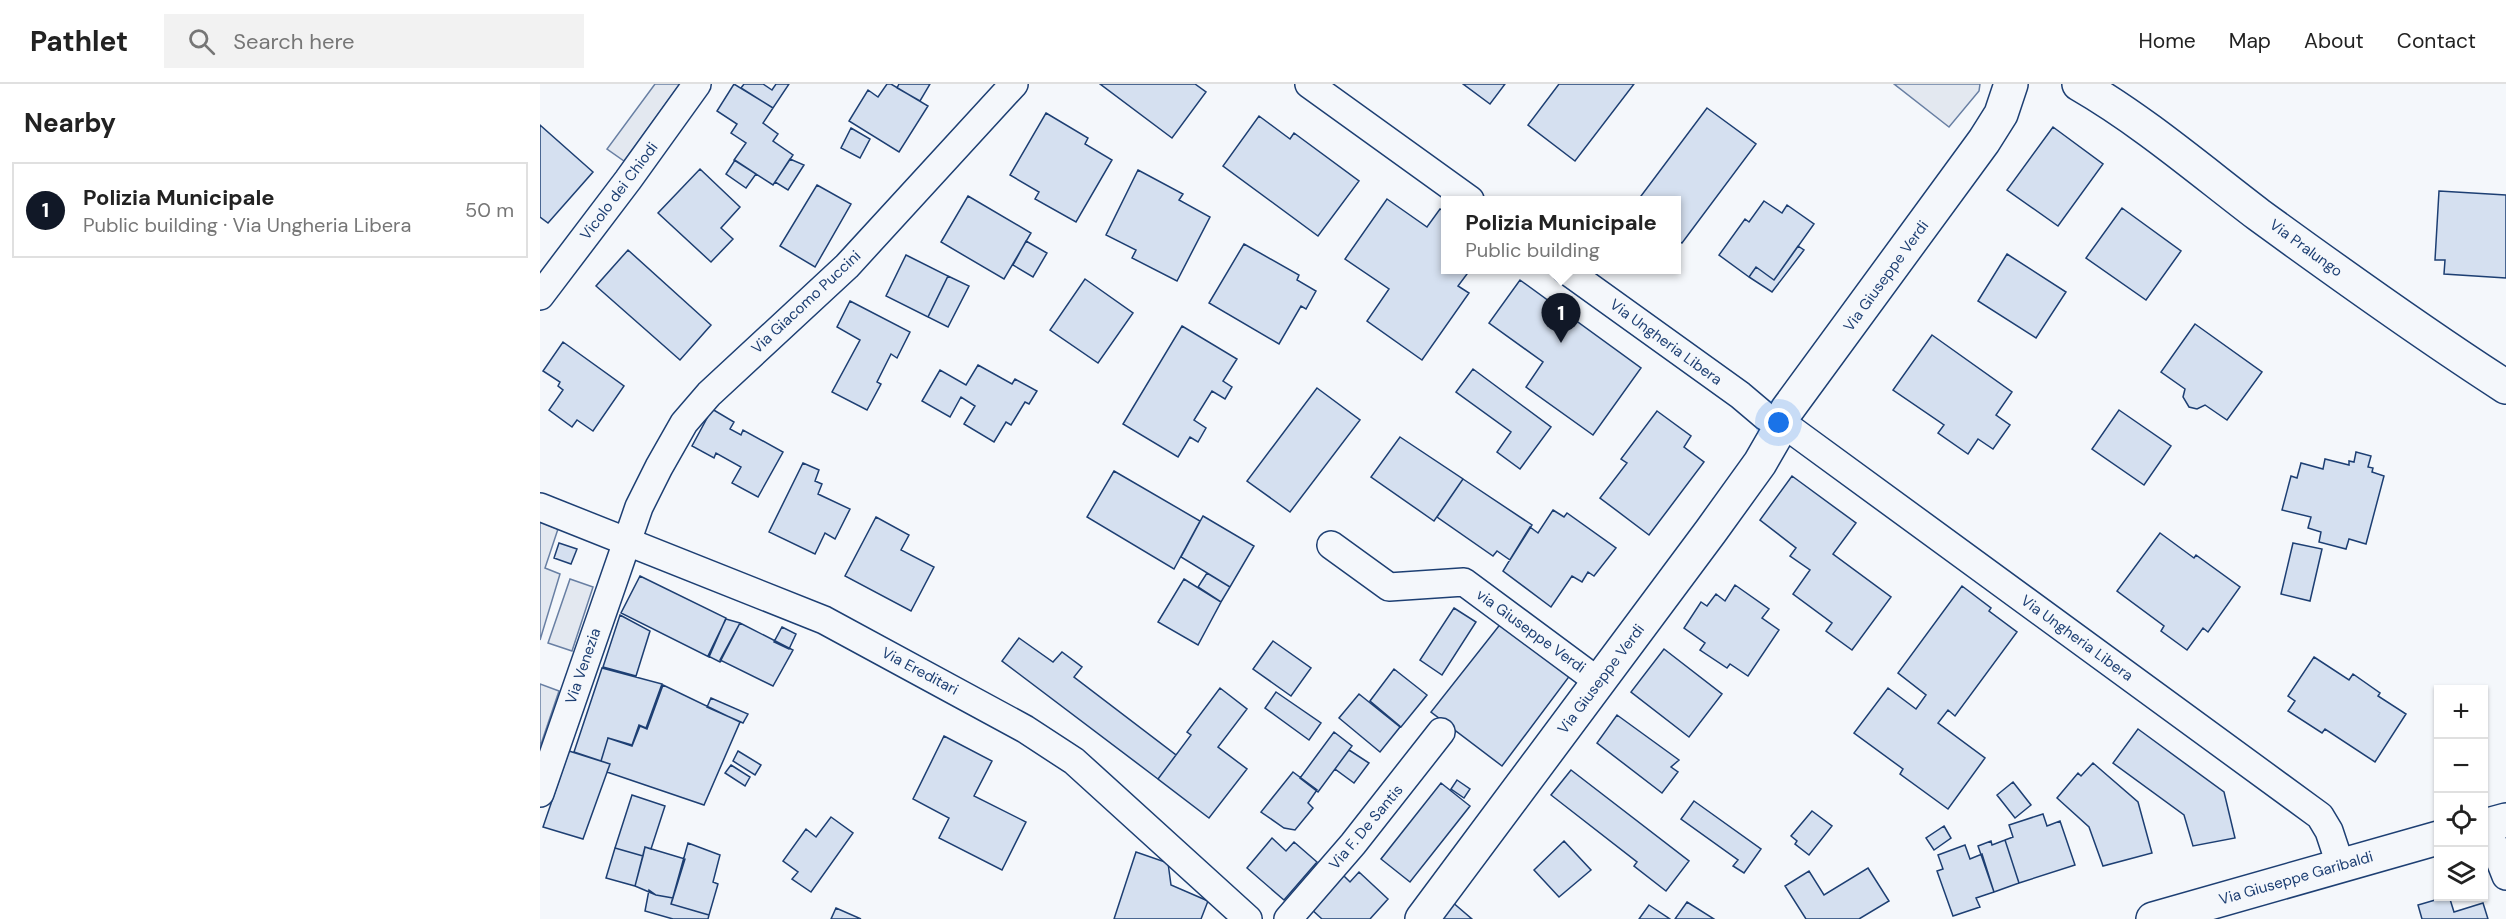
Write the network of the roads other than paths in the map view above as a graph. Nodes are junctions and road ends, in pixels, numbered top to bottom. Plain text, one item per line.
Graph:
1 (697, 84) edge
2 (1014, 84) edge
3 (1309, 84) edge
4 (1991, 84) edge
5 (2012, 84) edge
6 (2079, 84) edge
7 (2104, 93) edge
8 (1984, 141) junction
9 (1463, 196) edge
10 (1572, 274) edge
11 (540, 296) edge
12 (2506, 387) edge
13 (1780, 424) junction
14 (540, 507) edge
15 (627, 540) junction
16 (1331, 545) dead end
17 (1599, 682) junction
18 (1441, 732) dead end
19 (540, 793) edge
20 (2492, 824) edge
21 (2434, 839) edge
22 (2340, 864) junction
23 (2506, 876) edge
24 (1248, 919) edge
25 (1288, 919) edge
26 (1422, 919) edge
27 (2153, 919) edge

1 - 11 street, Vicolo dei Chiodi
2 - 15 street, Via Giacomo Puccini
3 - 9 street
4 - 8 street, Via Giuseppe Verdi
5 - 8 street, Via Giuseppe Verdi
6 - 7 street, Via Pralungo
7 - 12 street, Via Pralungo
8 - 13 street, Via Giuseppe Verdi
10 - 13 street, Via Ungheria Libera
13 - 17 street, Via Giuseppe Verdi
13 - 22 street, Via Ungheria Libera
14 - 15 street, Via Ereditari
15 - 19 street, Via Venezia
15 - 24 street, Via Ereditari
16 - 17 street, via Giuseppe Verdi
17 - 26 street, Via Giuseppe Verdi
18 - 25 street, Via F. De Santis
20 - 23 street
21 - 22 street, Via Giuseppe Garibaldi
22 - 27 street, Via Giuseppe Garibaldi

